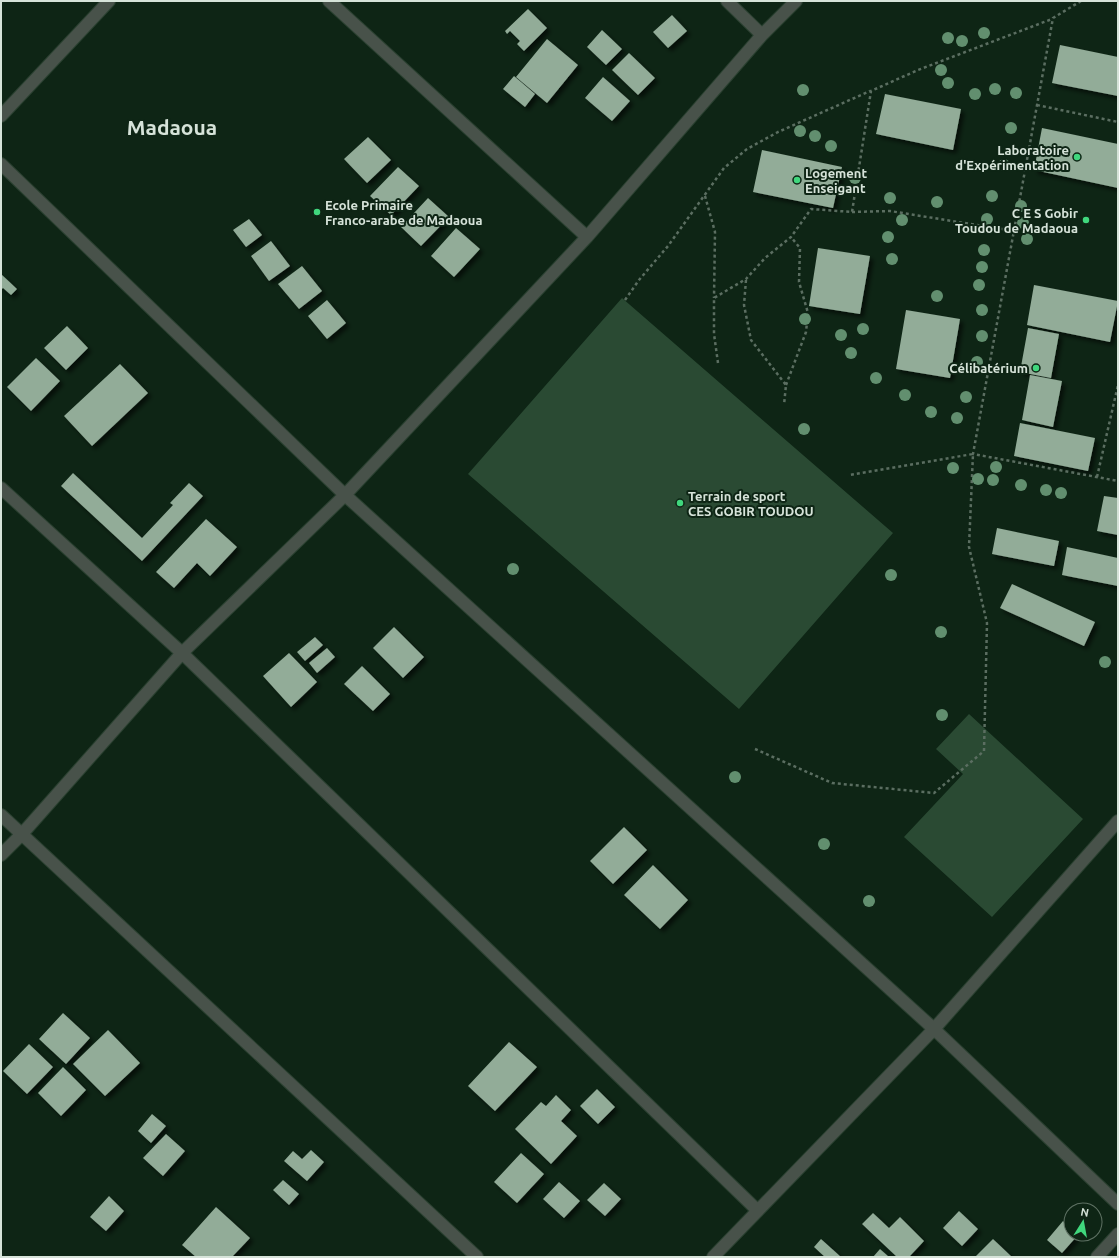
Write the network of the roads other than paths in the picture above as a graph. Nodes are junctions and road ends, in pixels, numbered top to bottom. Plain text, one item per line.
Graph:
1 (109, 1) edge
2 (328, 1) edge
3 (727, 1) edge
4 (796, 1) edge
5 (762, 35) junction
6 (1, 116) edge
7 (1, 164) edge
8 (587, 237) junction
9 (1, 488) edge
10 (345, 495) junction
11 (182, 652) junction
12 (1, 815) edge
13 (1118, 821) edge
14 (22, 834) junction
15 (1, 855) edge
16 (934, 1029) junction
17 (1118, 1204) edge
18 (757, 1210) junction
19 (1118, 1234) edge
20 (477, 1257) edge
21 (713, 1257) edge
22 (1097, 1257) edge

1 - 6 street
2 - 8 street
3 - 5 street
4 - 5 street
5 - 8 street
7 - 10 street
8 - 10 street
9 - 11 street
10 - 11 street
10 - 16 street
11 - 14 street
11 - 18 street
12 - 14 street
13 - 16 street
14 - 15 street
14 - 20 street
16 - 17 street
16 - 18 street
18 - 21 street
19 - 22 street

